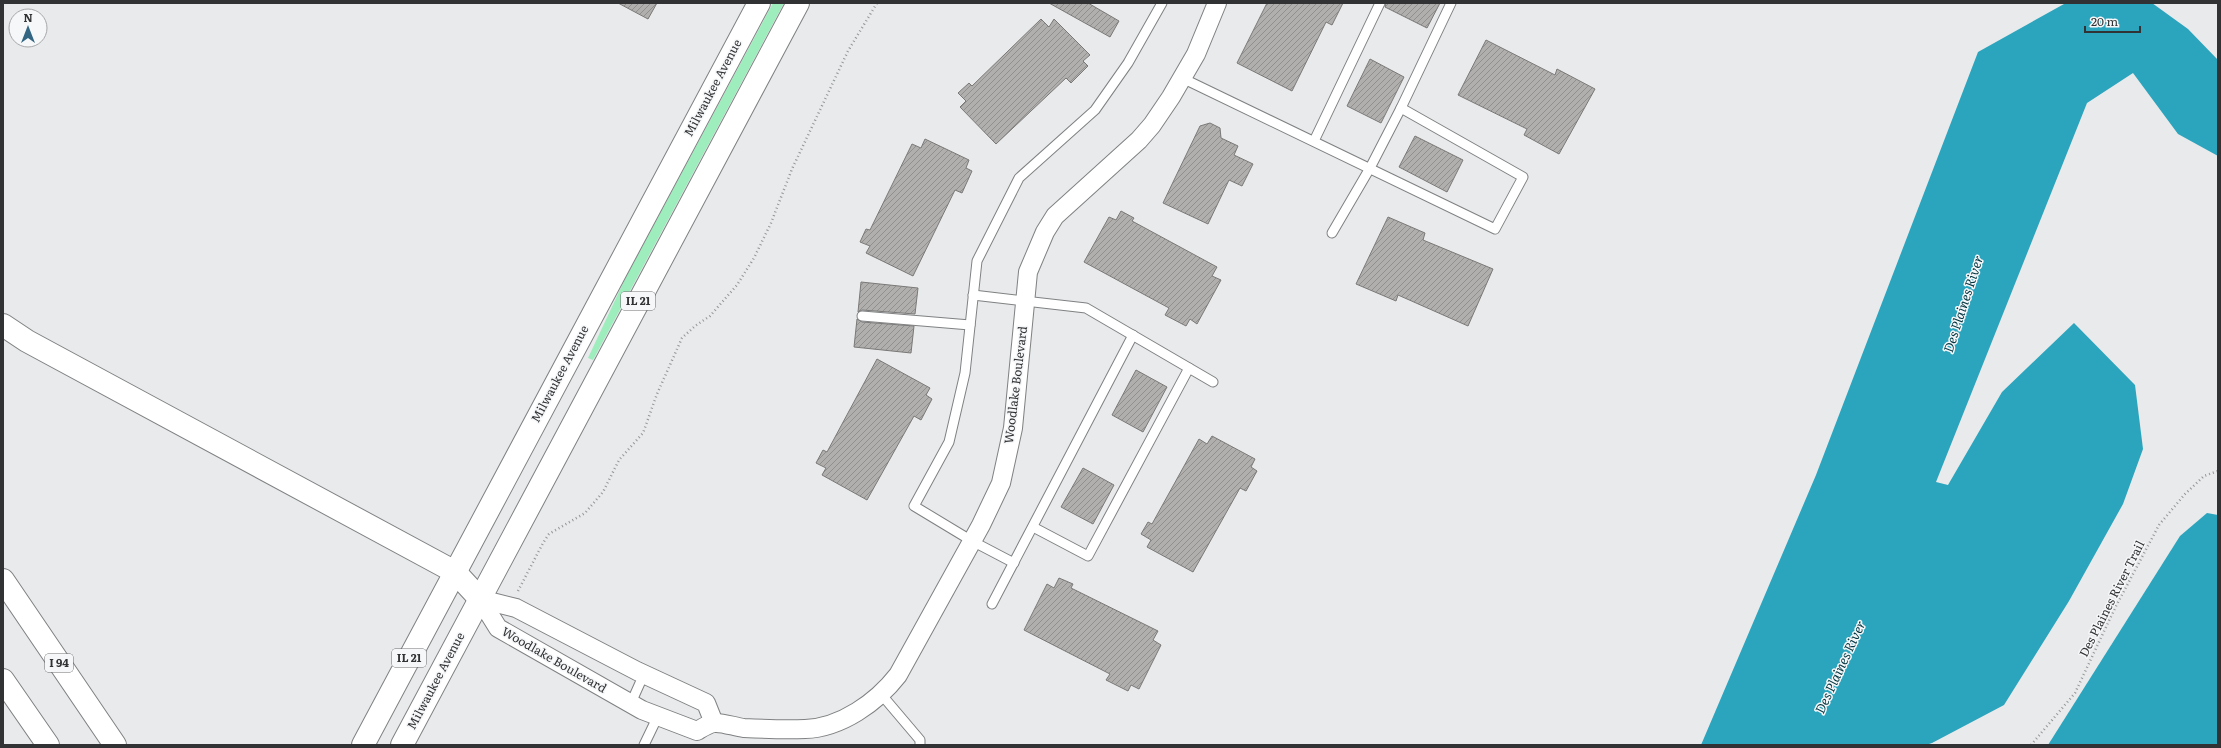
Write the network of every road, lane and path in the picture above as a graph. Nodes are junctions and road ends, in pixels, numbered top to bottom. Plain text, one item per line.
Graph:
1 (759, 3) edge
2 (798, 3) edge
3 (877, 3) edge
4 (1162, 3) edge
5 (1217, 3) edge
6 (1380, 3) edge
7 (1451, 3) edge
8 (1182, 78) junction
9 (1400, 108) junction
10 (1314, 141) junction
11 (1370, 168) junction
12 (1332, 232) dead end
13 (973, 295) junction
14 (1025, 301) junction
15 (862, 316) dead end
16 (3, 325) edge
17 (970, 325) junction
18 (1133, 336) junction
19 (1189, 368) junction
20 (1214, 382) dead end
21 (2218, 471) edge
22 (1033, 526) junction
23 (972, 541) junction
24 (1014, 563) junction
25 (455, 572) junction
26 (3, 580) edge
27 (517, 593) dead end
28 (480, 599) junction
29 (992, 604) dead end
30 (644, 674) junction
31 (3, 680) edge
32 (881, 694) junction
33 (630, 703) junction
34 (658, 716) junction
35 (714, 723) junction
36 (48, 745) edge
37 (115, 745) edge
38 (363, 745) edge
39 (402, 745) edge
40 (644, 745) edge
41 (920, 745) edge
42 (2031, 745) edge

1 - 25 main road, Milwaukee Avenue / IL 21
2 - 28 main road, Milwaukee Avenue / IL 21
3 - 27 path
4 - 13 lane
5 - 8 street, Woodlake Boulevard
6 - 10 lane
7 - 9 lane
8 - 10 lane
8 - 14 street, Woodlake Boulevard
9 - 11 lane
9 - 11 lane
10 - 11 lane
11 - 12 lane
13 - 14 lane
13 - 17 lane
14 - 18 lane
14 - 23 street, Woodlake Boulevard
15 - 17 lane
16 - 25 main road
17 - 23 lane
18 - 19 lane
18 - 22 lane
19 - 20 lane
19 - 22 lane
21 - 42 path, Des Plaines River Trail
22 - 24 lane
23 - 24 lane
23 - 32 street, Woodlake Boulevard
24 - 29 lane
25 - 28 main road
25 - 38 main road, Milwaukee Avenue / IL 21
26 - 37 main road, I 94
28 - 30 street
28 - 33 street, Woodlake Boulevard
28 - 39 main road, Milwaukee Avenue / IL 21
30 - 33 lane
30 - 35 street
31 - 36 main road
32 - 35 street, Woodlake Boulevard
32 - 41 lane
33 - 34 street, Woodlake Boulevard
34 - 35 street, Woodlake Boulevard
34 - 40 lane

